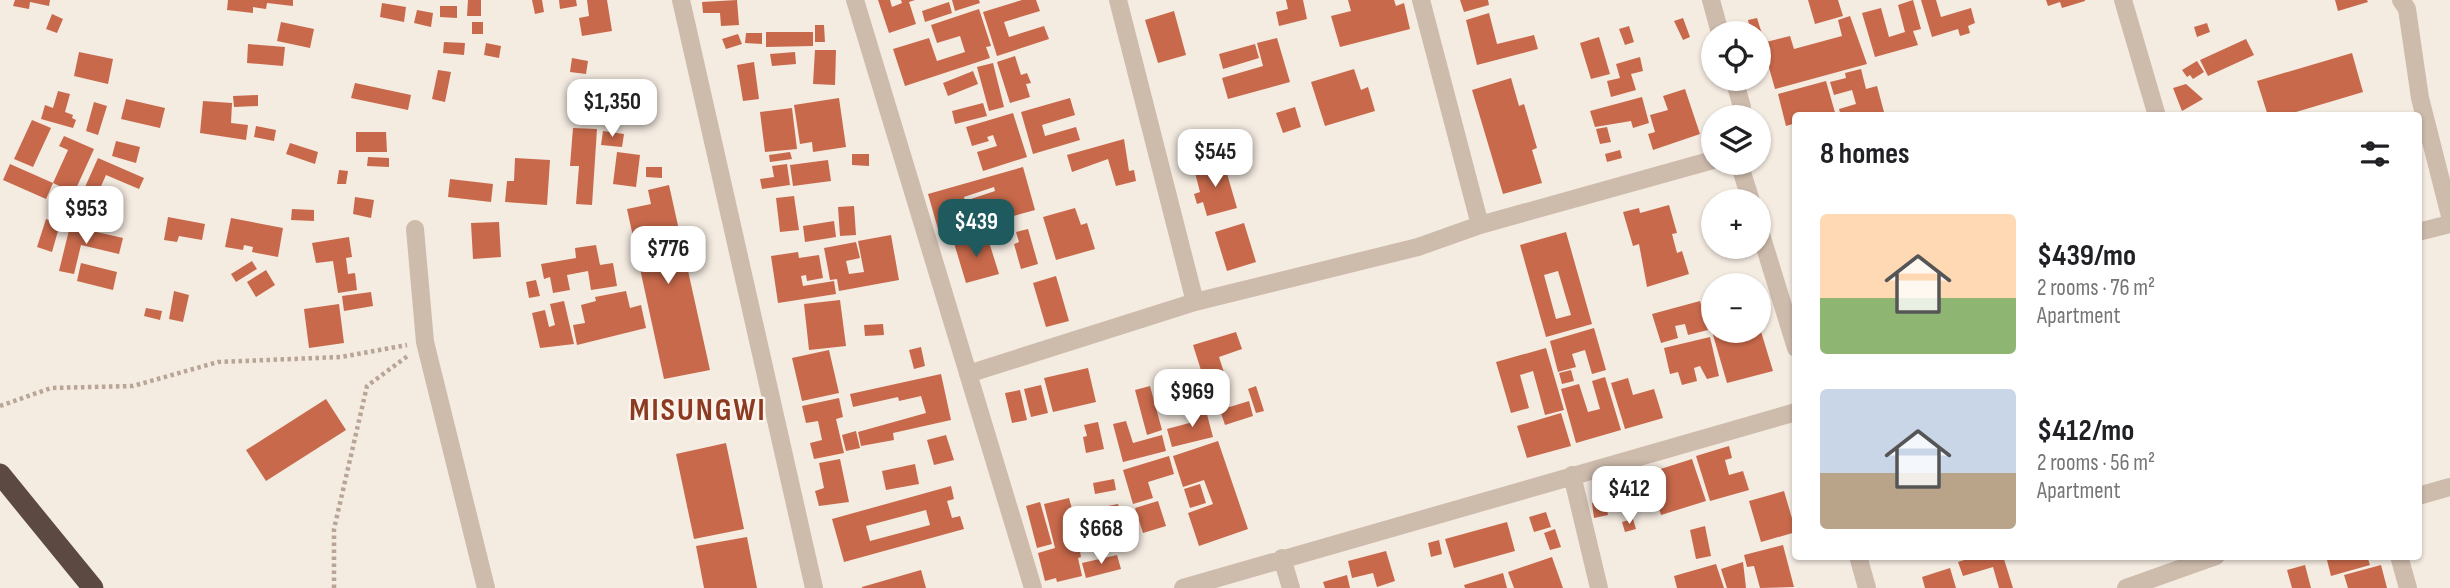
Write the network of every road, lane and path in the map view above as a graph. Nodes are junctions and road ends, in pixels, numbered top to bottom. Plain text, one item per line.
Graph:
1 (681, 0) edge
2 (855, 0) edge
3 (1118, 0) edge
4 (1421, 0) edge
5 (1711, 0) edge
6 (2123, 0) edge
7 (2401, 0) edge
8 (1717, 21) edge
9 (2156, 112) edge
10 (1701, 163) edge
11 (2450, 216) edge
12 (1480, 225) junction
13 (2450, 225) edge
14 (415, 229) dead end
15 (2422, 231) edge
16 (1769, 259) edge
17 (1195, 302) junction
18 (1792, 335) edge
19 (425, 342) junction
20 (968, 374) junction
21 (0, 406) edge
22 (1792, 413) edge
23 (0, 474) edge
24 (1572, 475) junction
25 (2450, 487) edge
26 (2422, 495) edge
27 (1282, 558) junction
28 (1858, 560) edge
29 (2207, 560) edge
30 (2400, 560) edge
31 (2148, 585) edge
32 (93, 588) edge
33 (334, 588) edge
34 (486, 588) edge
35 (814, 588) edge
36 (1033, 588) edge
37 (1183, 588) edge
38 (1291, 588) edge
39 (1600, 588) edge
40 (1867, 588) edge
41 (2126, 588) edge
42 (2408, 588) edge

1 - 35 street
2 - 20 street
3 - 17 street
4 - 12 street
5 - 8 street
6 - 9 street
7 - 11 street
10 - 12 street
12 - 17 street
13 - 15 street
14 - 19 street
16 - 18 street
17 - 20 street
19 - 21 path
19 - 33 path
19 - 34 street
20 - 36 street
22 - 24 street
23 - 32 highway
24 - 27 street
24 - 39 street
25 - 26 street
27 - 37 street
27 - 38 street
28 - 40 street
29 - 31 street
30 - 42 street
31 - 41 street

